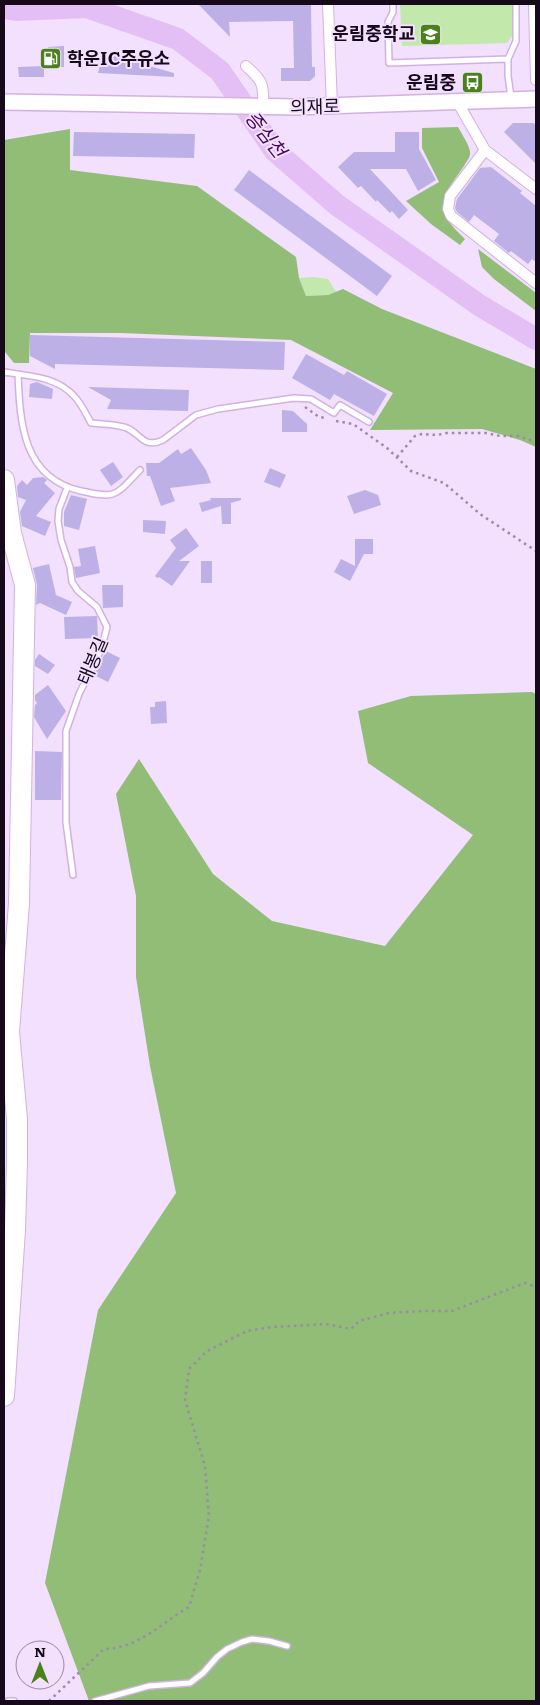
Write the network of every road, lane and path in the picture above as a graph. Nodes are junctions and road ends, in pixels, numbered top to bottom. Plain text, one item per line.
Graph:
1 (328, 4) edge
2 (393, 4) edge
3 (516, 4) edge
4 (534, 4) edge
5 (508, 59) junction
6 (246, 66) dead end
7 (536, 80) edge
8 (536, 99) edge
9 (511, 100) junction
10 (4, 102) edge
11 (458, 103) junction
12 (332, 106) junction
13 (263, 107) junction
14 (485, 150) junction
15 (536, 189) edge
16 (536, 283) edge
17 (4, 372) edge
18 (18, 374) junction
19 (294, 398) junction
20 (327, 419) dead end
21 (336, 420) dead end
22 (370, 422) dead end
23 (536, 442) edge
24 (397, 458) junction
25 (140, 470) dead end
26 (4, 480) edge
27 (67, 488) junction
28 (536, 551) edge
29 (73, 875) dead end
30 (536, 1287) edge
31 (4, 1396) edge
32 (287, 1646) dead end
33 (8, 1701) edge
34 (14, 1701) edge
35 (49, 1701) edge
36 (95, 1701) edge

1 - 12 street
2 - 5 lane
3 - 5 lane
4 - 7 street
5 - 9 lane
6 - 13 street
8 - 9 main road, 의재로
9 - 11 main road, 의재로
10 - 13 main road, 의재로
11 - 12 main road, 의재로
11 - 14 street
12 - 13 main road, 의재로
14 - 15 street
14 - 16 street
17 - 18 lane
18 - 19 lane
18 - 27 lane
19 - 20 path
19 - 22 lane
21 - 24 path
23 - 24 path
24 - 28 path
25 - 27 lane
26 - 31 highway
27 - 29 lane, 태봉길
30 - 35 path
32 - 36 lane
33 - 34 lane

